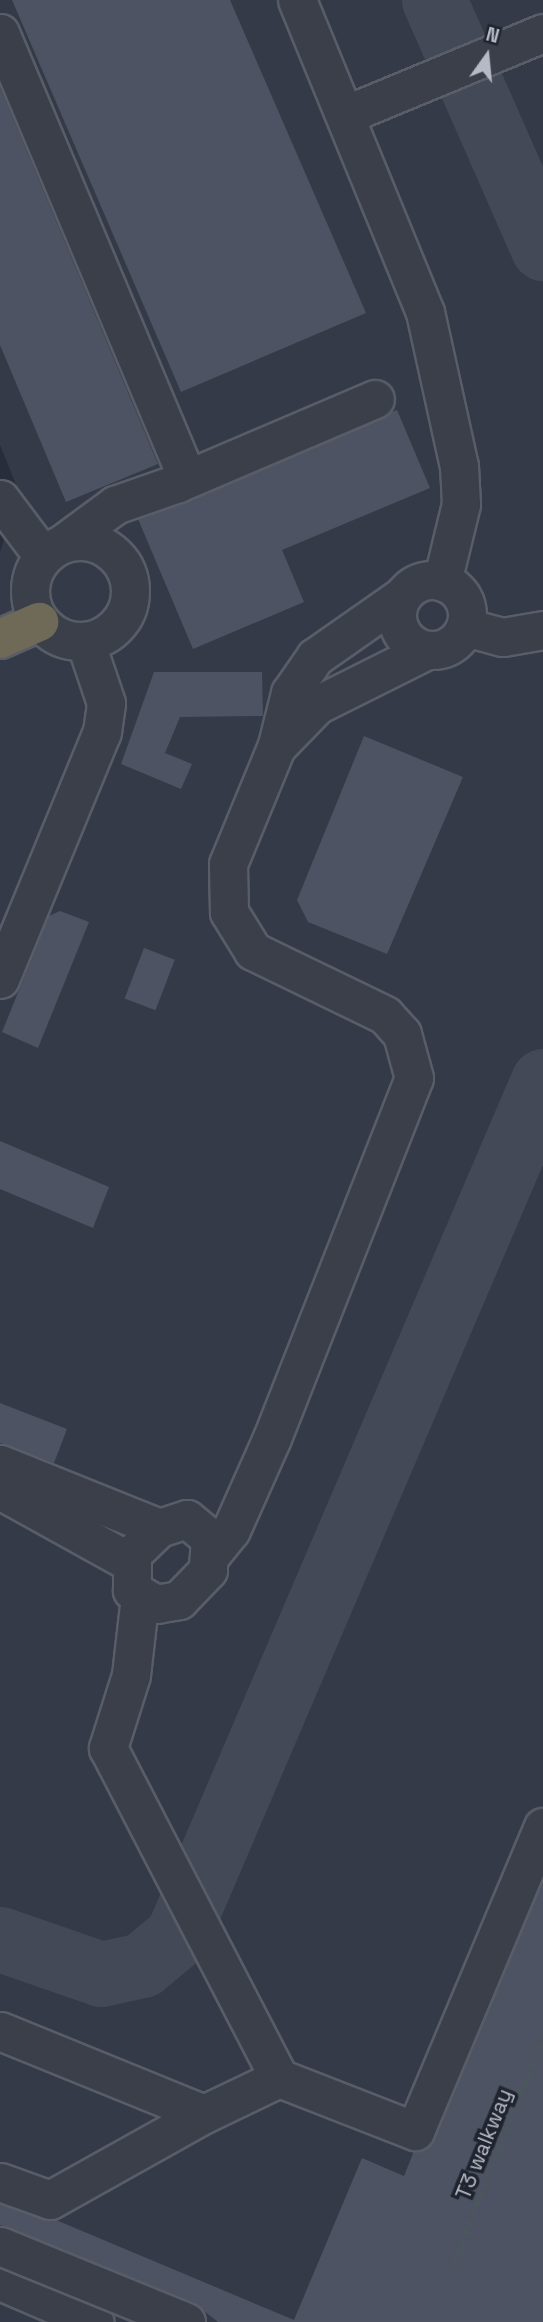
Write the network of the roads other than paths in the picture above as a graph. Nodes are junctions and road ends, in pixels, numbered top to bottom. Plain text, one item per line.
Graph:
1 (297, 0) edge
2 (0, 33) edge
3 (543, 33) edge
4 (345, 115) junction
5 (375, 399) dead end
6 (178, 482) junction
7 (0, 499) edge
8 (140, 500) junction
9 (53, 550) junction
10 (116, 556) junction
11 (442, 582) junction
12 (402, 596) junction
13 (39, 622) junction
14 (465, 627) junction
15 (543, 630) edge
16 (0, 639) edge
17 (85, 641) junction
18 (428, 650) junction
19 (277, 746) junction
20 (0, 979) edge
21 (272, 1438) junction
22 (0, 1464) edge
23 (0, 1490) edge
24 (173, 1523) junction
25 (213, 1552) junction
26 (135, 1579) junction
27 (179, 1600) junction
28 (131, 1675) junction
29 (543, 1827) edge
30 (0, 2031) edge
31 (279, 2078) junction
32 (204, 2114) junction
33 (0, 2182) edge
34 (0, 2246) edge
35 (0, 2264) edge
36 (0, 2281) edge
37 (0, 2306) edge
38 (36, 2322) edge
39 (95, 2322) edge
40 (140, 2322) edge
41 (186, 2322) edge

1 - 4 street
2 - 6 street
3 - 4 street
4 - 11 street
5 - 6 street
6 - 8 street
7 - 9 street
8 - 9 street
8 - 10 street
9 - 10 street
9 - 13 street
10 - 17 street
11 - 12 street
11 - 14 street
12 - 18 street
12 - 19 street
13 - 16 highway
13 - 17 street
14 - 15 street
14 - 18 street
17 - 20 street
18 - 19 street
19 - 21 street
21 - 24 street
21 - 25 street
22 - 24 street
23 - 26 street
24 - 25 street
24 - 26 street
25 - 27 street
26 - 27 street
26 - 28 street
27 - 28 street
28 - 31 street
29 - 31 street
30 - 32 street
31 - 32 street
32 - 33 street
34 - 41 street, bridge
35 - 40 street
36 - 39 street
37 - 38 street

